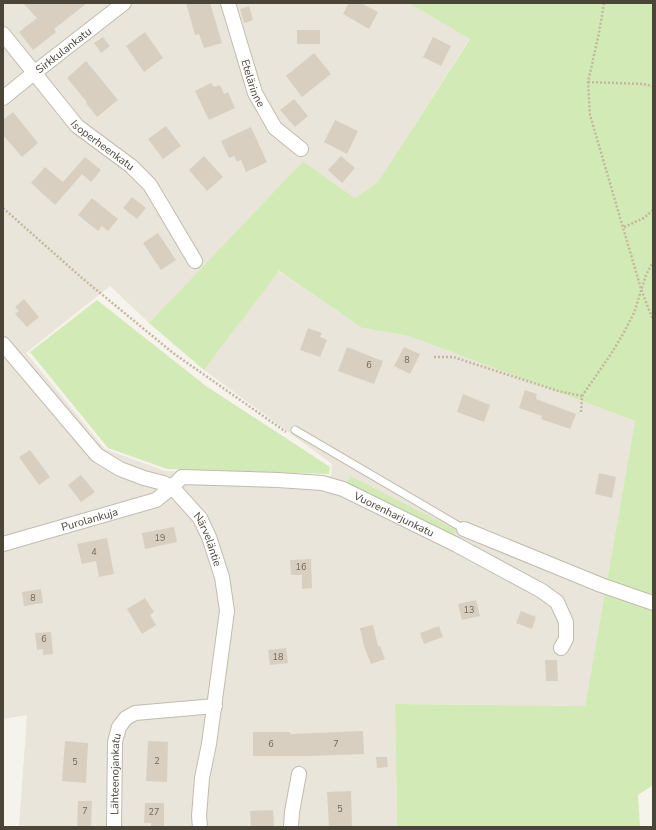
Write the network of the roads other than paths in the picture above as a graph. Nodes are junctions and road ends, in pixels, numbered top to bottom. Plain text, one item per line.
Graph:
1 (124, 3) edge
2 (228, 3) edge
3 (3, 34) edge
4 (34, 73) junction
5 (3, 98) edge
6 (301, 149) dead end
7 (195, 261) dead end
8 (3, 344) edge
9 (293, 433) road end
10 (172, 487) junction
11 (464, 529) joint
12 (3, 544) edge
13 (653, 604) edge
14 (561, 648) dead end
15 (214, 706) junction
16 (299, 774) dead end
17 (114, 827) edge
18 (200, 827) edge
19 (292, 827) edge

1 - 4 street, Sirkkulankatu
2 - 6 street, Etelärinne
3 - 4 street, Isoperheenkatu
4 - 5 street, Sirkkulankatu
4 - 7 street, Isoperheenkatu
8 - 10 street, Närveläntie
9 - 11 lane
10 - 12 street, Purolankuja
10 - 14 street, Vuorenharjunkatu
10 - 15 street, Närveläntie
11 - 13 street
15 - 17 street, Lähteenojankatu
15 - 18 street, Närveläntie
16 - 19 street

